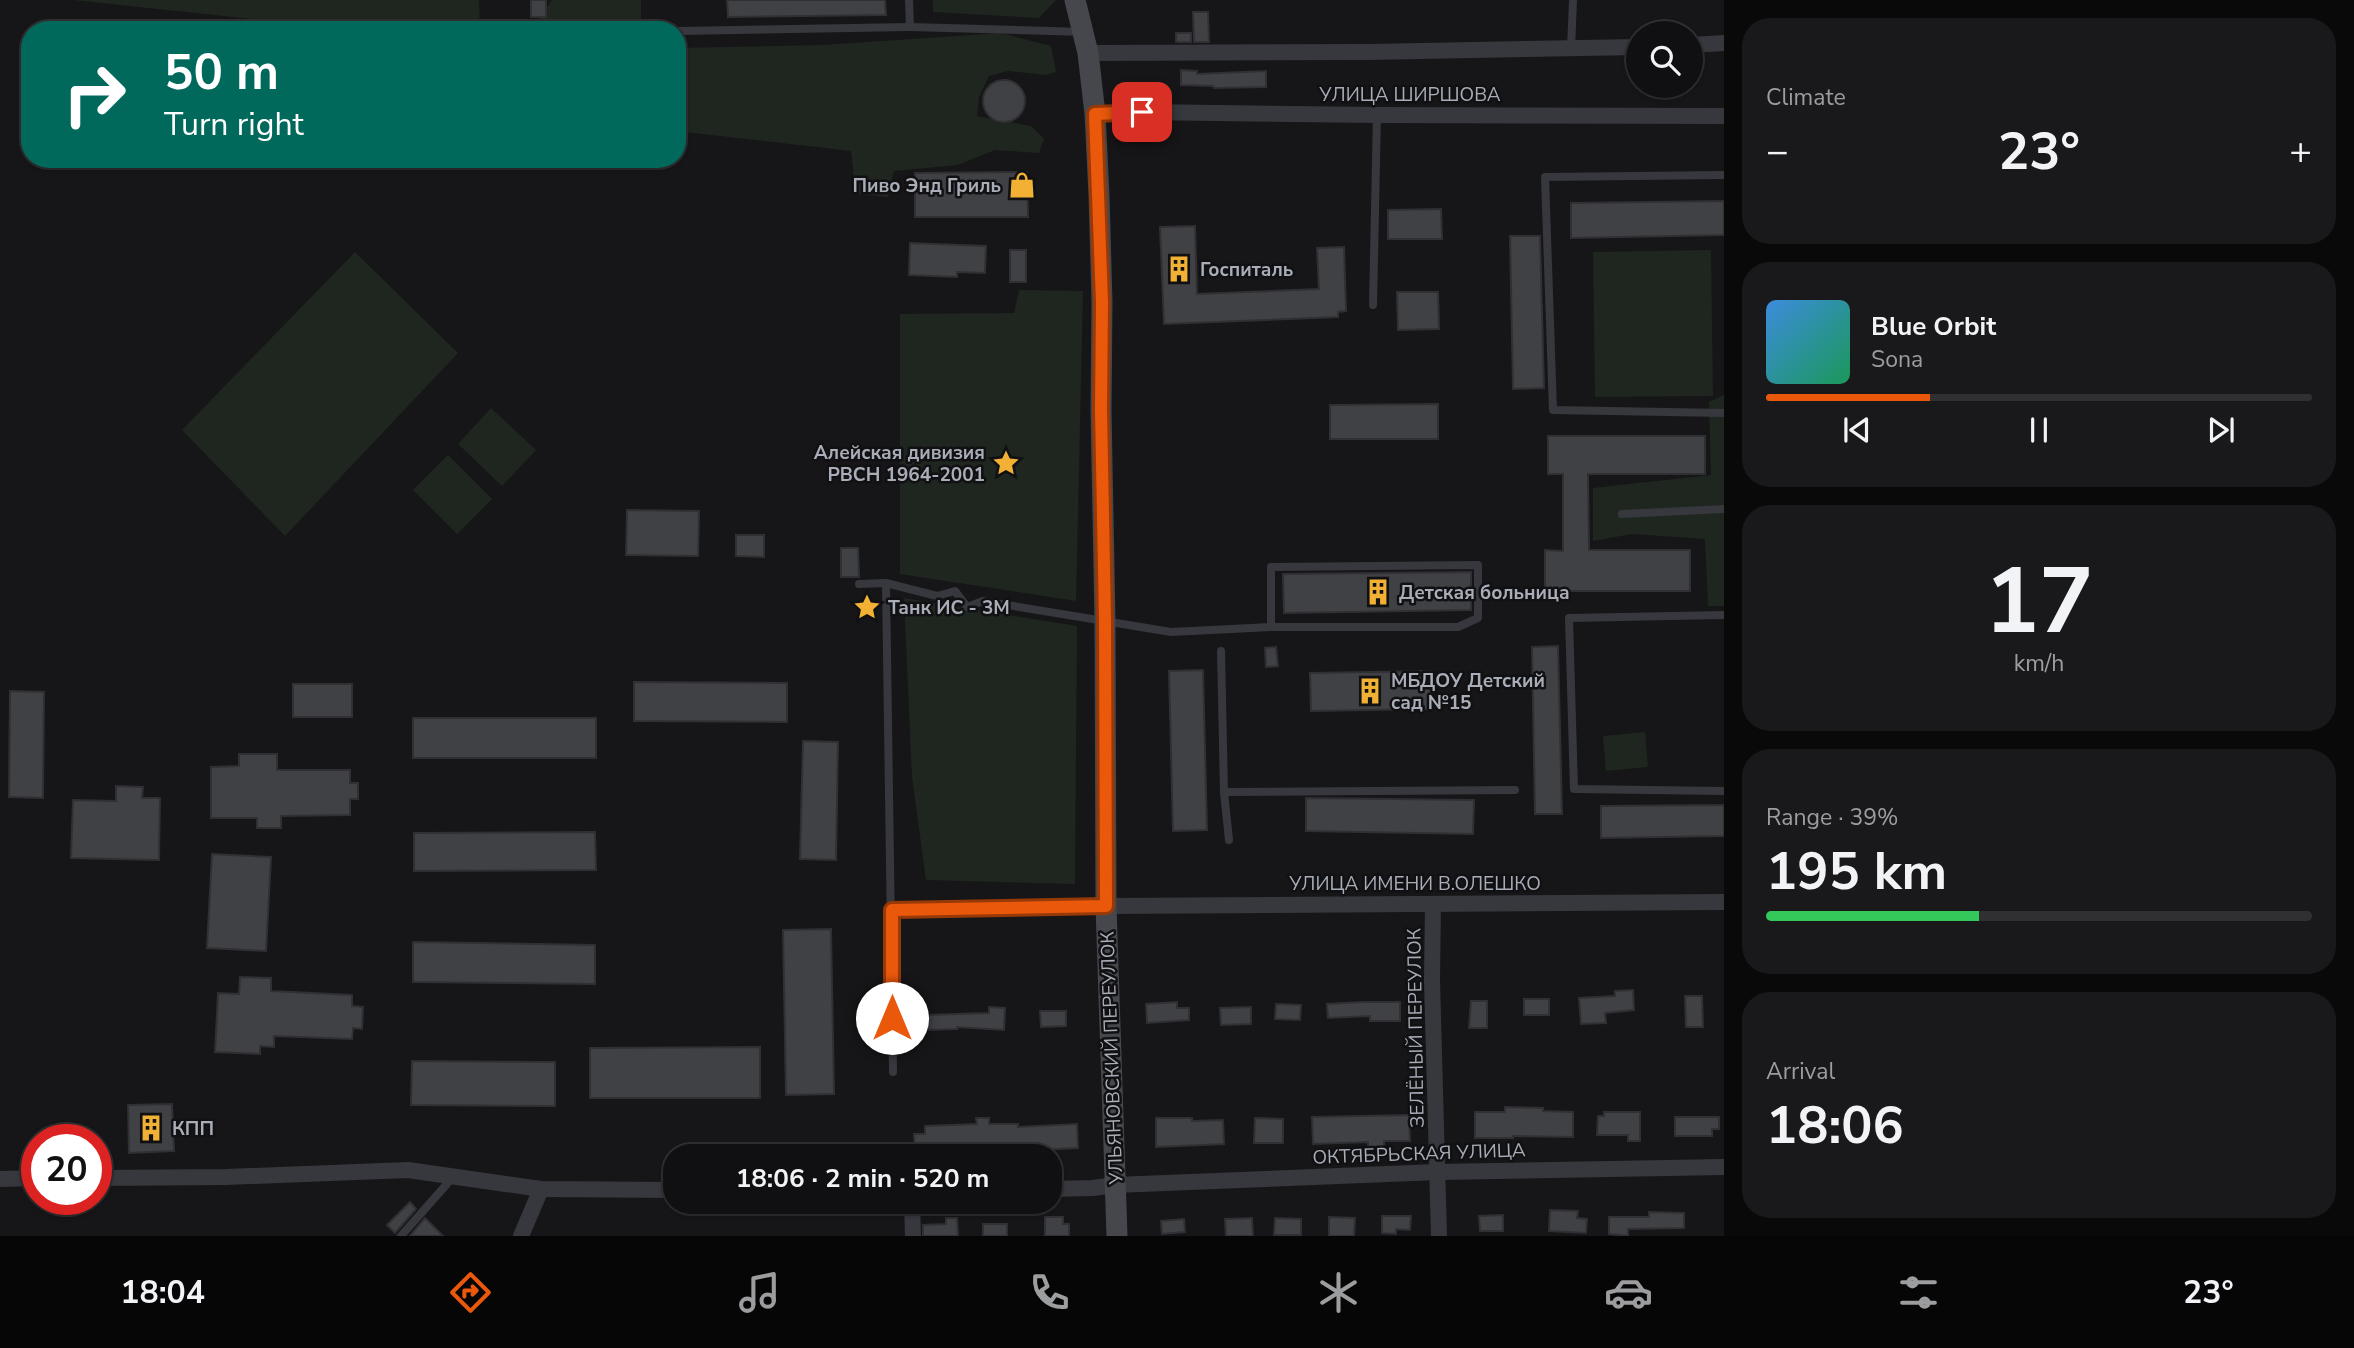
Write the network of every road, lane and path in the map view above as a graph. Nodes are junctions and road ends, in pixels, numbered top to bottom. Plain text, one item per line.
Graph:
1 (909, 0) edge
2 (1075, 0) edge
3 (1573, 0) edge
4 (910, 27) junction
5 (686, 31) edge
6 (1083, 32) junction
7 (1724, 43) edge
8 (1703, 44) edge
9 (1626, 47) edge
10 (1571, 49) junction
11 (1088, 53) junction
12 (1095, 114) junction
13 (1377, 116) junction
14 (1724, 116) edge
15 (1724, 175) edge
16 (1374, 305) dead end
17 (1724, 414) edge
18 (1724, 509) edge
19 (1622, 514) dead end
20 (886, 583) junction
21 (859, 584) dead end
22 (1724, 615) edge
23 (1105, 621) junction
24 (1270, 626) junction
25 (1221, 651) dead end
26 (1515, 790) dead end
27 (1724, 791) edge
28 (1224, 792) junction
29 (1229, 840) dead end
30 (1724, 902) edge
31 (1433, 904) junction
32 (1106, 906) junction
33 (892, 910) junction
34 (893, 1072) dead end
35 (1724, 1167) edge
36 (1438, 1172) junction
37 (454, 1176) junction
38 (0, 1178) edge
39 (21, 1178) edge
40 (112, 1178) edge
41 (1115, 1185) junction
42 (541, 1189) junction
43 (1062, 1189) edge
44 (663, 1190) edge
45 (912, 1214) edge
46 (401, 1236) edge
47 (521, 1236) edge
48 (913, 1236) edge
49 (1117, 1236) edge
50 (1439, 1236) edge

1 - 4 lane
2 - 6 main road, УЛЬЯНОВСКИЙ ПЕРЕУЛОК
3 - 10 lane
4 - 5 lane
4 - 6 lane
6 - 11 main road, УЛЬЯНОВСКИЙ ПЕРЕУЛОК
7 - 8 street
9 - 10 street
10 - 11 street
11 - 12 main road, УЛЬЯНОВСКИЙ ПЕРЕУЛОК
12 - 13 street, УЛИЦА ШИРШОВА
12 - 23 main road, УЛЬЯНОВСКИЙ ПЕРЕУЛОК
13 - 14 street, УЛИЦА ШИРШОВА
13 - 16 lane
15 - 17 lane
18 - 19 lane
20 - 21 lane
20 - 23 lane
20 - 33 lane
22 - 27 lane
23 - 24 lane
23 - 32 main road, УЛЬЯНОВСКИЙ ПЕРЕУЛОК
24 - 24 lane
25 - 28 lane
26 - 28 lane
28 - 29 lane
30 - 31 street, УЛИЦА ИМЕНИ В.ОЛЕШКО
31 - 32 street, УЛИЦА ИМЕНИ В.ОЛЕШКО
31 - 36 street, ЗЕЛЁНЫЙ ПЕРЕУЛОК
32 - 33 lane
32 - 41 main road, УЛЬЯНОВСКИЙ ПЕРЕУЛОК
33 - 34 lane
35 - 36 street, ОКТЯБРЬСКАЯ УЛИЦА
36 - 41 street, ОКТЯБРЬСКАЯ УЛИЦА
36 - 50 street, ЗЕЛЁНЫЙ ПЕРЕУЛОК
37 - 40 street
37 - 42 street
37 - 46 lane
38 - 39 street
41 - 43 street, ОКТЯБРЬСКАЯ УЛИЦА
41 - 49 main road, УЛЬЯНОВСКИЙ ПЕРЕУЛОК
42 - 44 street
42 - 47 street
45 - 48 street

